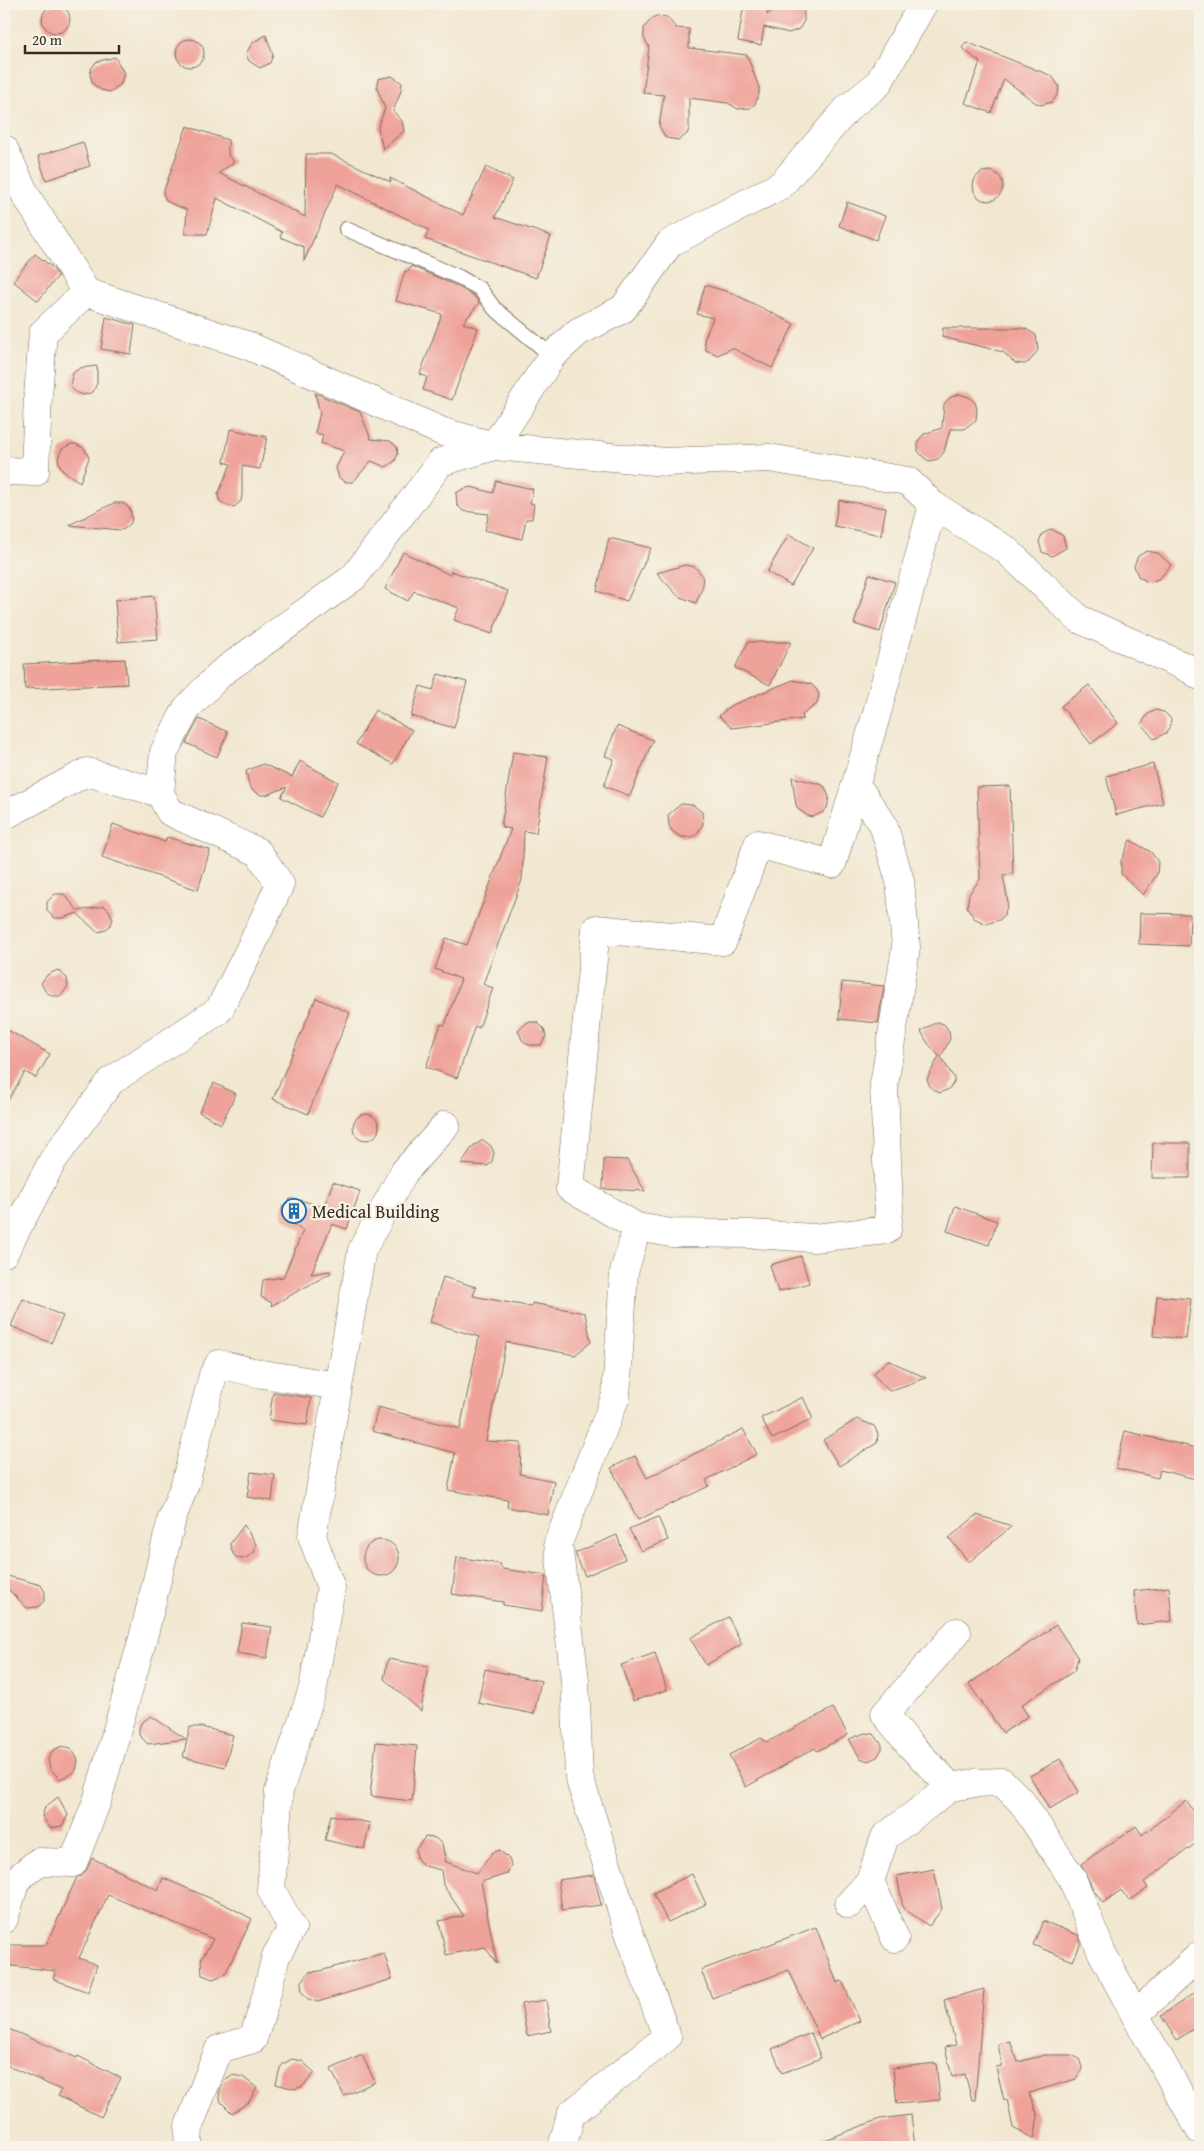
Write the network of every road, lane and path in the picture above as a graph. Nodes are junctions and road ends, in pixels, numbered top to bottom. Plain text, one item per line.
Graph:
1 (923, 4) edge
2 (4, 149) edge
3 (346, 228) dead end
4 (86, 292) junction
5 (552, 356) junction
6 (494, 446) junction
7 (4, 471) edge
8 (932, 505) junction
9 (1200, 676) edge
10 (856, 785) junction
11 (160, 793) junction
12 (4, 816) edge
13 (446, 1125) dead end
14 (637, 1227) junction
15 (4, 1253) edge
16 (338, 1386) junction
17 (957, 1632) dead end
18 (951, 1787) junction
19 (870, 1881) junction
20 (849, 1904) dead end
21 (4, 1919) edge
22 (895, 1938) dead end
23 (1200, 1955) edge
24 (1135, 2014) junction
25 (1200, 2130) edge
26 (188, 2147) edge
27 (562, 2147) edge

1 - 5 street
2 - 4 street
3 - 5 lane
4 - 6 street
4 - 7 street
5 - 6 street
6 - 8 street
6 - 11 street
8 - 9 street
8 - 10 street
10 - 14 street
10 - 14 street
11 - 12 street
11 - 15 street
13 - 16 street
14 - 27 street
16 - 21 street
16 - 26 street
17 - 18 street
18 - 19 street
18 - 24 street
19 - 20 street
19 - 22 street
23 - 24 street
24 - 25 street

